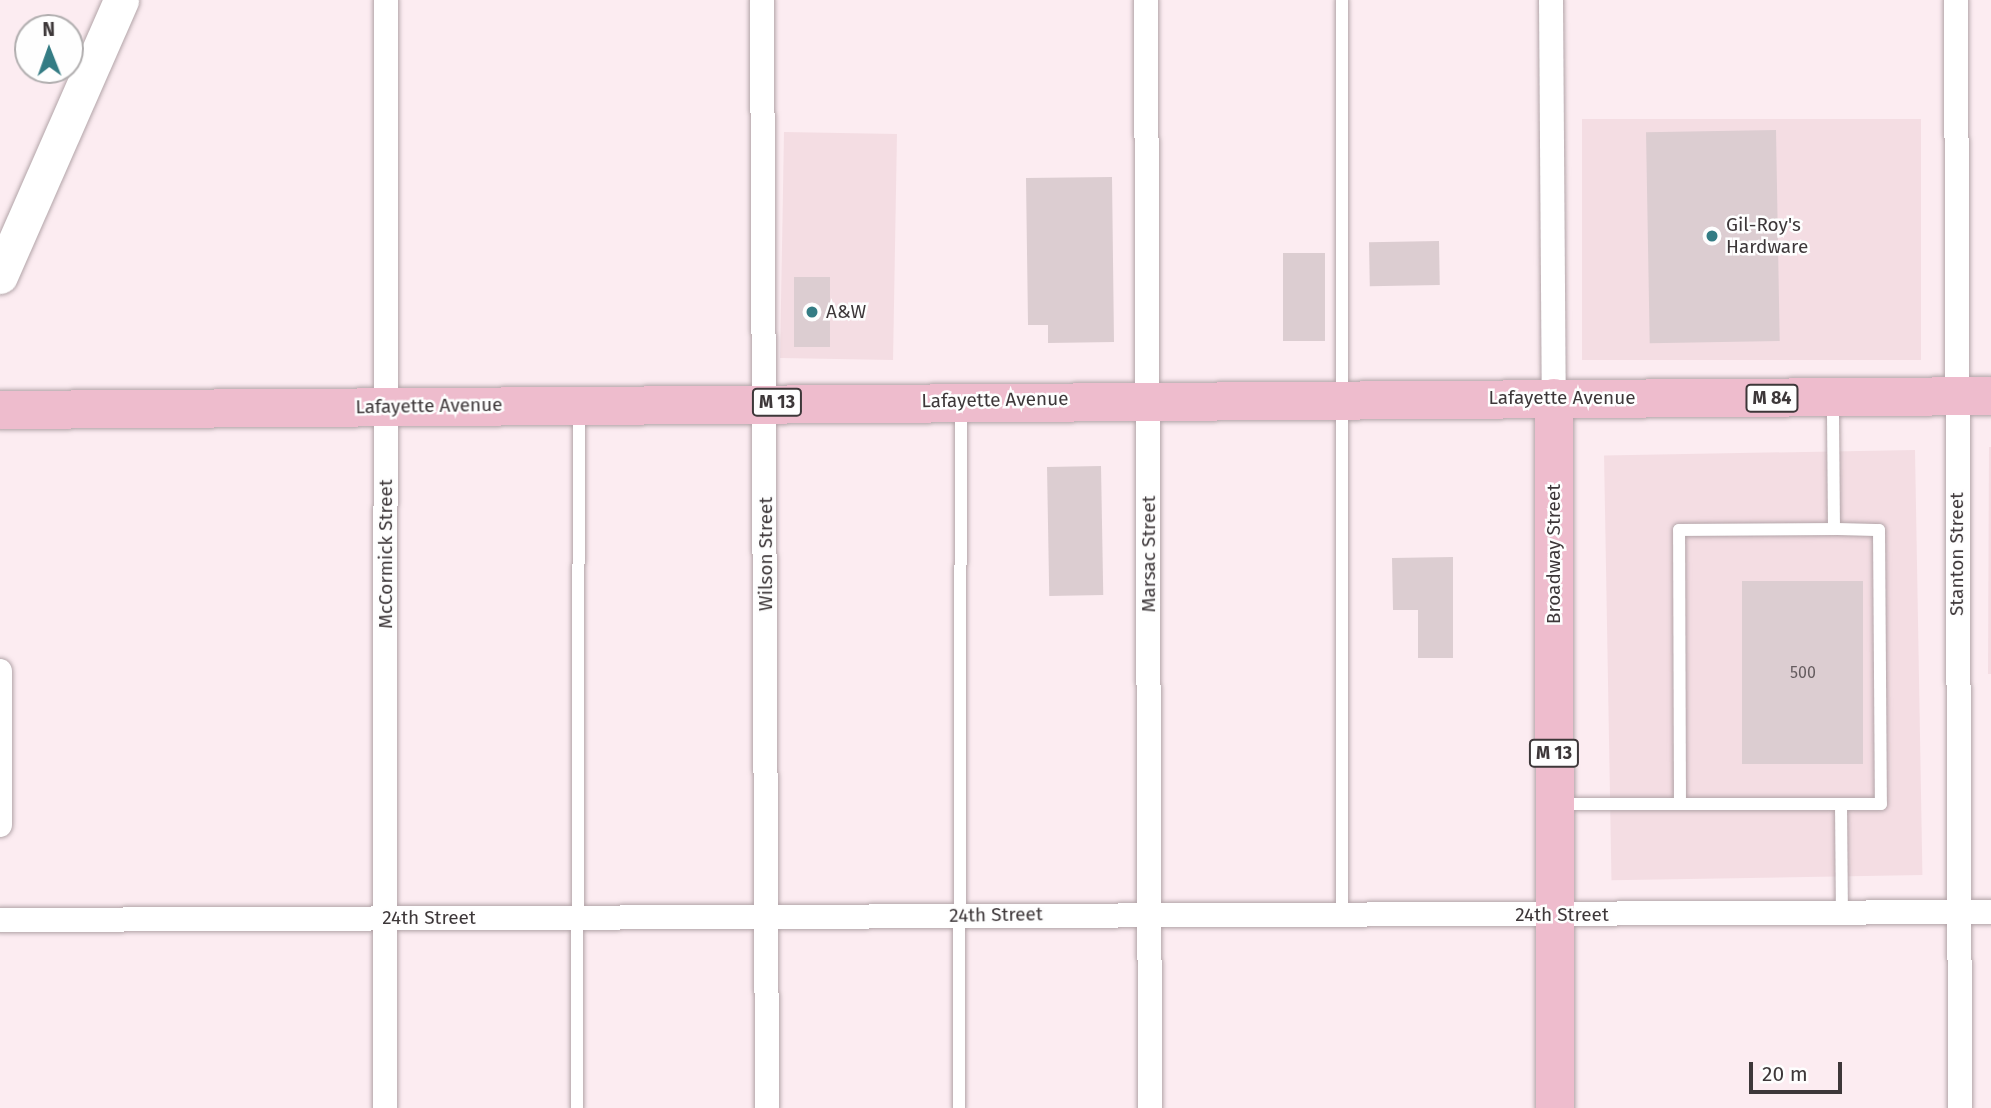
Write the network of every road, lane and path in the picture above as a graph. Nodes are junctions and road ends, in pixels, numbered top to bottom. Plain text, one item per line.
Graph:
1 (121, 0) edge
2 (386, 0) edge
3 (762, 0) edge
4 (1146, 0) edge
5 (1342, 0) edge
6 (1551, 0) edge
7 (1956, 0) edge
8 (0, 276) edge
9 (1974, 396) edge
10 (1343, 398) junction
11 (1554, 398) junction
12 (1833, 398) junction
13 (1149, 399) junction
14 (961, 401) junction
15 (765, 402) junction
16 (579, 404) junction
17 (386, 406) junction
18 (0, 410) edge
19 (1834, 530) junction
20 (0, 671) edge
21 (1679, 803) junction
22 (1555, 804) junction
23 (1841, 804) junction
24 (0, 825) edge
25 (1842, 911) junction
26 (1959, 912) junction
27 (1991, 912) edge
28 (1150, 914) junction
29 (1555, 915) junction
30 (766, 916) junction
31 (960, 916) junction
32 (1342, 916) junction
33 (577, 918) junction
34 (385, 919) junction
35 (0, 920) edge
36 (385, 1108) edge
37 (577, 1108) edge
38 (767, 1108) edge
39 (959, 1108) edge
40 (1150, 1108) edge
41 (1555, 1108) edge
42 (1960, 1108) edge

1 - 8 street
2 - 17 street, McCormick Street
3 - 15 street, Wilson Street
4 - 13 street, Marsac Street
5 - 10 lane
6 - 11 street, Broadway Street
7 - 9 street, Stanton Street
9 - 12 main road, Lafayette Avenue / M 84
9 - 26 street, Stanton Street
10 - 11 main road, Lafayette Avenue / M 13
10 - 13 main road, Lafayette Avenue / M 13
10 - 32 lane
11 - 12 main road, Lafayette Avenue / M 84
11 - 22 main road, Broadway Street / M 13
12 - 19 lane
13 - 14 main road, Lafayette Avenue / M 13
13 - 28 street, Marsac Street
14 - 15 main road, Lafayette Avenue / M 13
14 - 31 lane
15 - 16 main road, Lafayette Avenue / M 13
15 - 30 street, Wilson Street
16 - 17 main road, Lafayette Avenue / M 13
16 - 33 lane
17 - 18 main road, Lafayette Avenue / M 13
17 - 34 street, McCormick Street
19 - 21 lane
19 - 23 lane
20 - 24 street
21 - 22 lane
21 - 23 lane
22 - 29 main road, Broadway Street / M 13
23 - 25 lane
25 - 26 street, 24th Street
25 - 29 street, 24th Street
26 - 27 street, 24th Street
26 - 42 street, Stanton Street
28 - 31 street, 24th Street
28 - 32 street, 24th Street
28 - 40 street, Marsac Street
29 - 32 street, 24th Street
29 - 41 main road, Broadway Street / M 13
30 - 31 street, 24th Street
30 - 33 street, 24th Street
30 - 38 street, Wilson Street
31 - 39 lane
33 - 34 street, 24th Street
33 - 37 lane
34 - 35 street, 24th Street
34 - 36 street, McCormick Street

